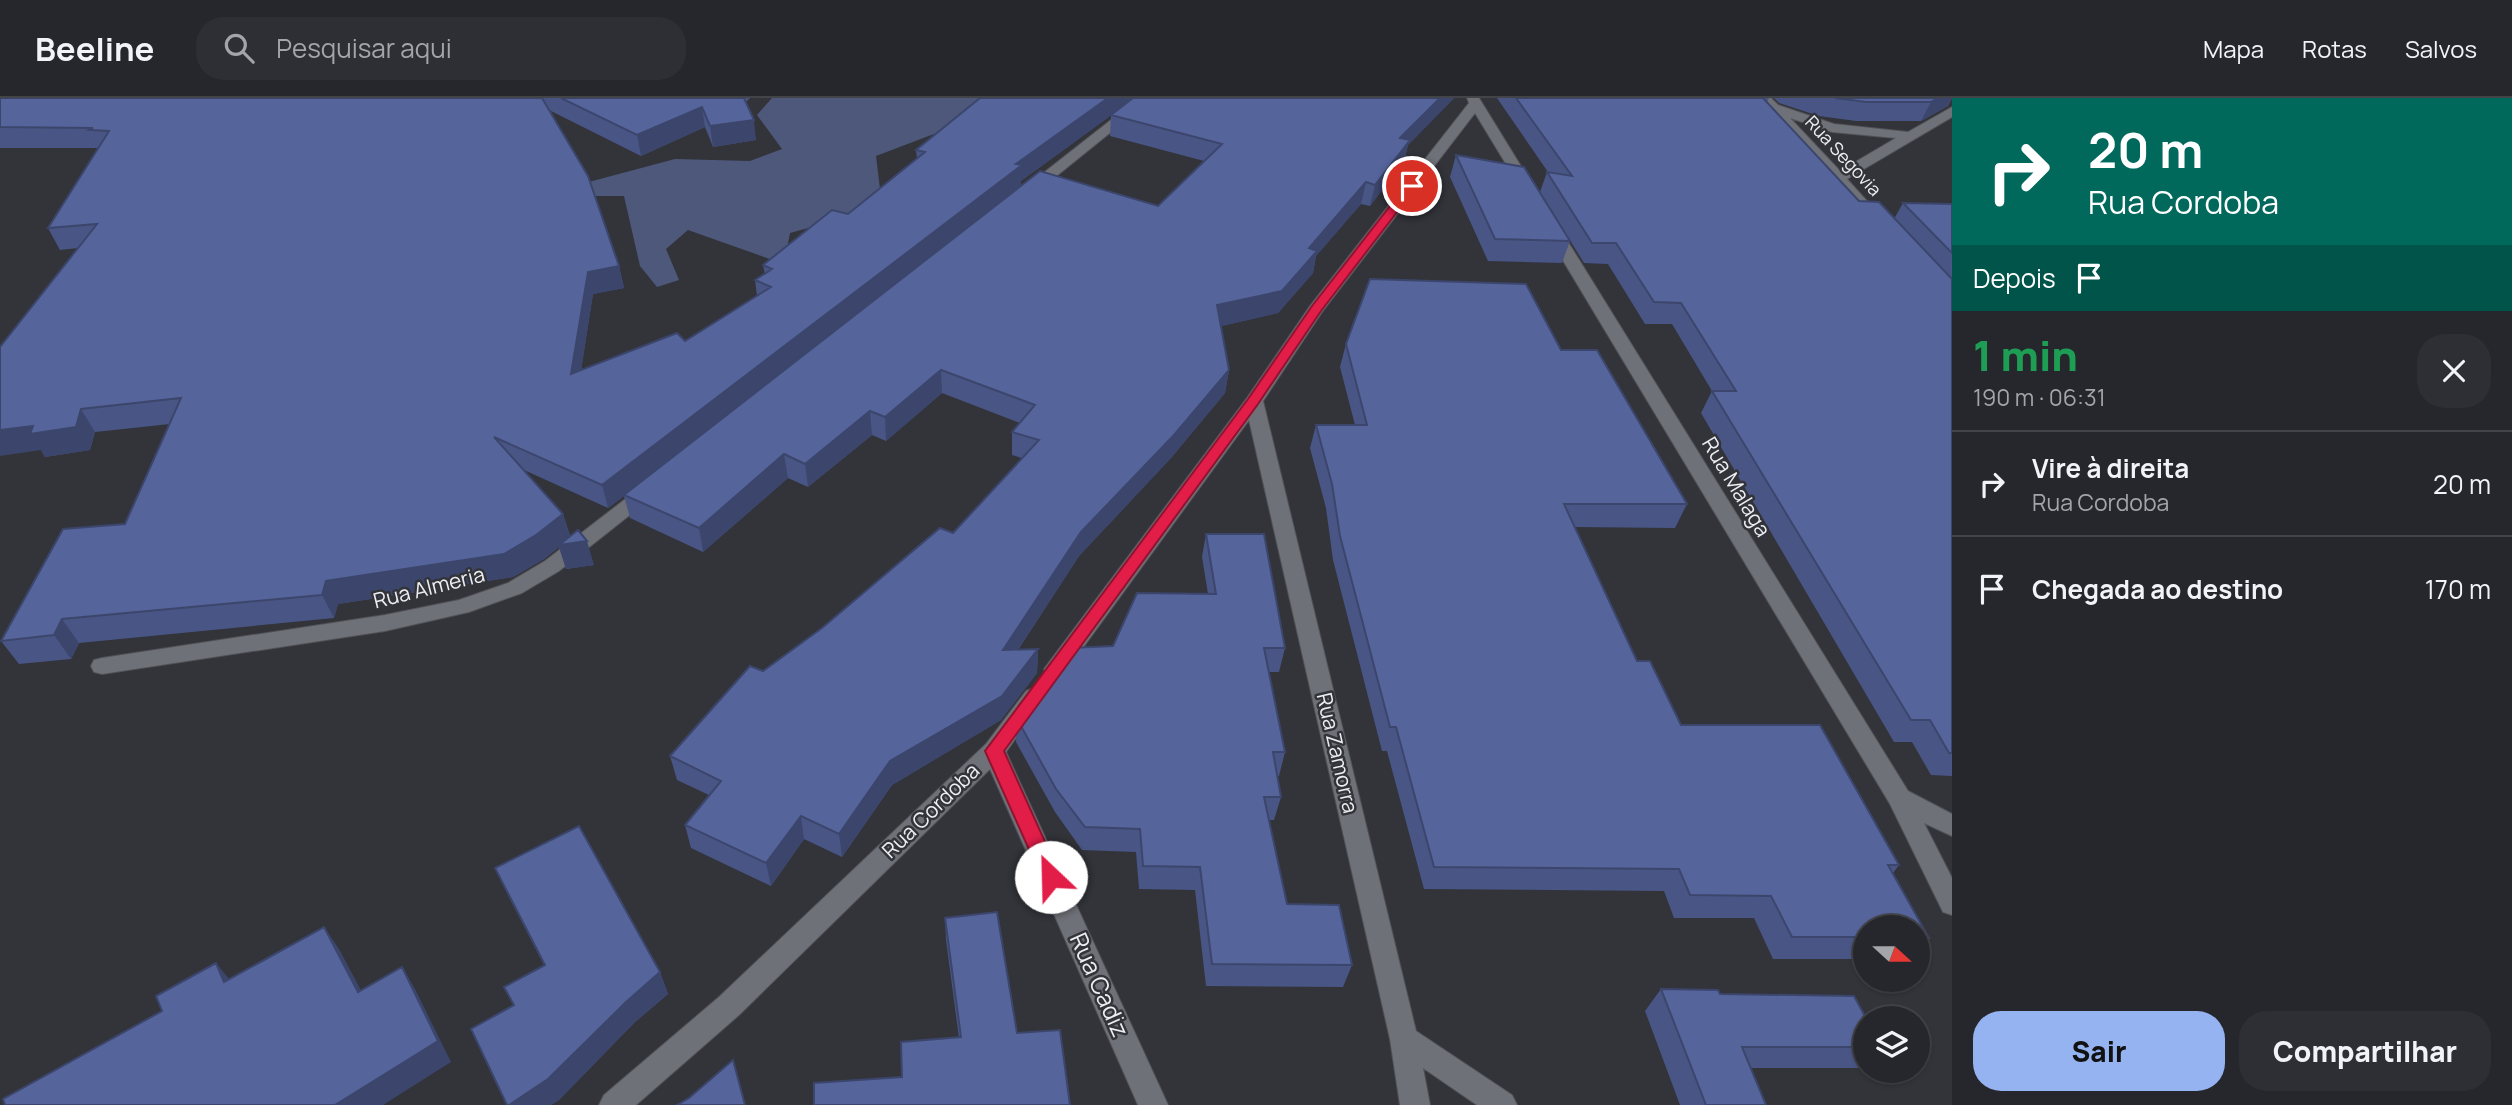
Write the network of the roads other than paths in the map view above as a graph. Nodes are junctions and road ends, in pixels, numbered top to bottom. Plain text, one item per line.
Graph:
1 (1147, 98) edge
2 (1474, 101) edge
3 (1768, 103) edge
4 (1952, 111) edge
5 (1912, 136) junction
6 (1839, 178) junction
7 (1013, 203) edge
8 (1886, 230) edge
9 (1254, 401) junction
10 (662, 480) edge
11 (102, 666) dead end
12 (994, 751) junction
13 (1899, 798) junction
14 (1952, 826) edge
15 (1952, 904) edge
16 (1404, 1039) junction
17 (614, 1105) edge
18 (1153, 1105) edge
19 (1415, 1105) edge
20 (1502, 1105) edge

1 - 7 street
2 - 9 street, Rua Cordoba
2 - 13 street, Rua Malaga
3 - 5 street
3 - 6 street, Rua Segovia
4 - 5 street
5 - 6 street
6 - 8 street, Rua Segovia
9 - 12 street, Rua Cordoba
9 - 16 street, Rua Zamorra
10 - 11 street, Rua Almeria
12 - 17 street, Rua Cordoba
12 - 18 street, Rua Cadiz
13 - 14 street
13 - 15 street, Rua Malaga
16 - 19 street, Rua Zamorra
16 - 20 street

